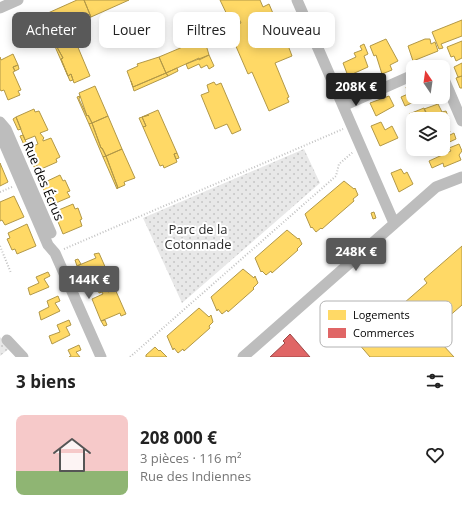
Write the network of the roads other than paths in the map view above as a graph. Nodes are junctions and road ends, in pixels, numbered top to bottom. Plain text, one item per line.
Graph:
1 (18, 0) edge
2 (296, 0) edge
3 (0, 8) edge
4 (406, 78) edge
5 (450, 93) edge
6 (343, 106) junction
7 (462, 121) edge
8 (0, 122) edge
9 (0, 134) edge
10 (462, 177) edge
11 (394, 223) junction
12 (55, 252) junction
13 (7, 340) dead end
14 (23, 357) edge
15 (101, 357) edge
16 (243, 357) edge

1 - 3 street
2 - 6 street
4 - 6 street
5 - 7 street
6 - 11 street
8 - 12 street, Rue des Écrus
9 - 12 street, Rue des Écrus
10 - 11 street
11 - 16 street
12 - 15 street, Rue des Écrus
13 - 14 street

